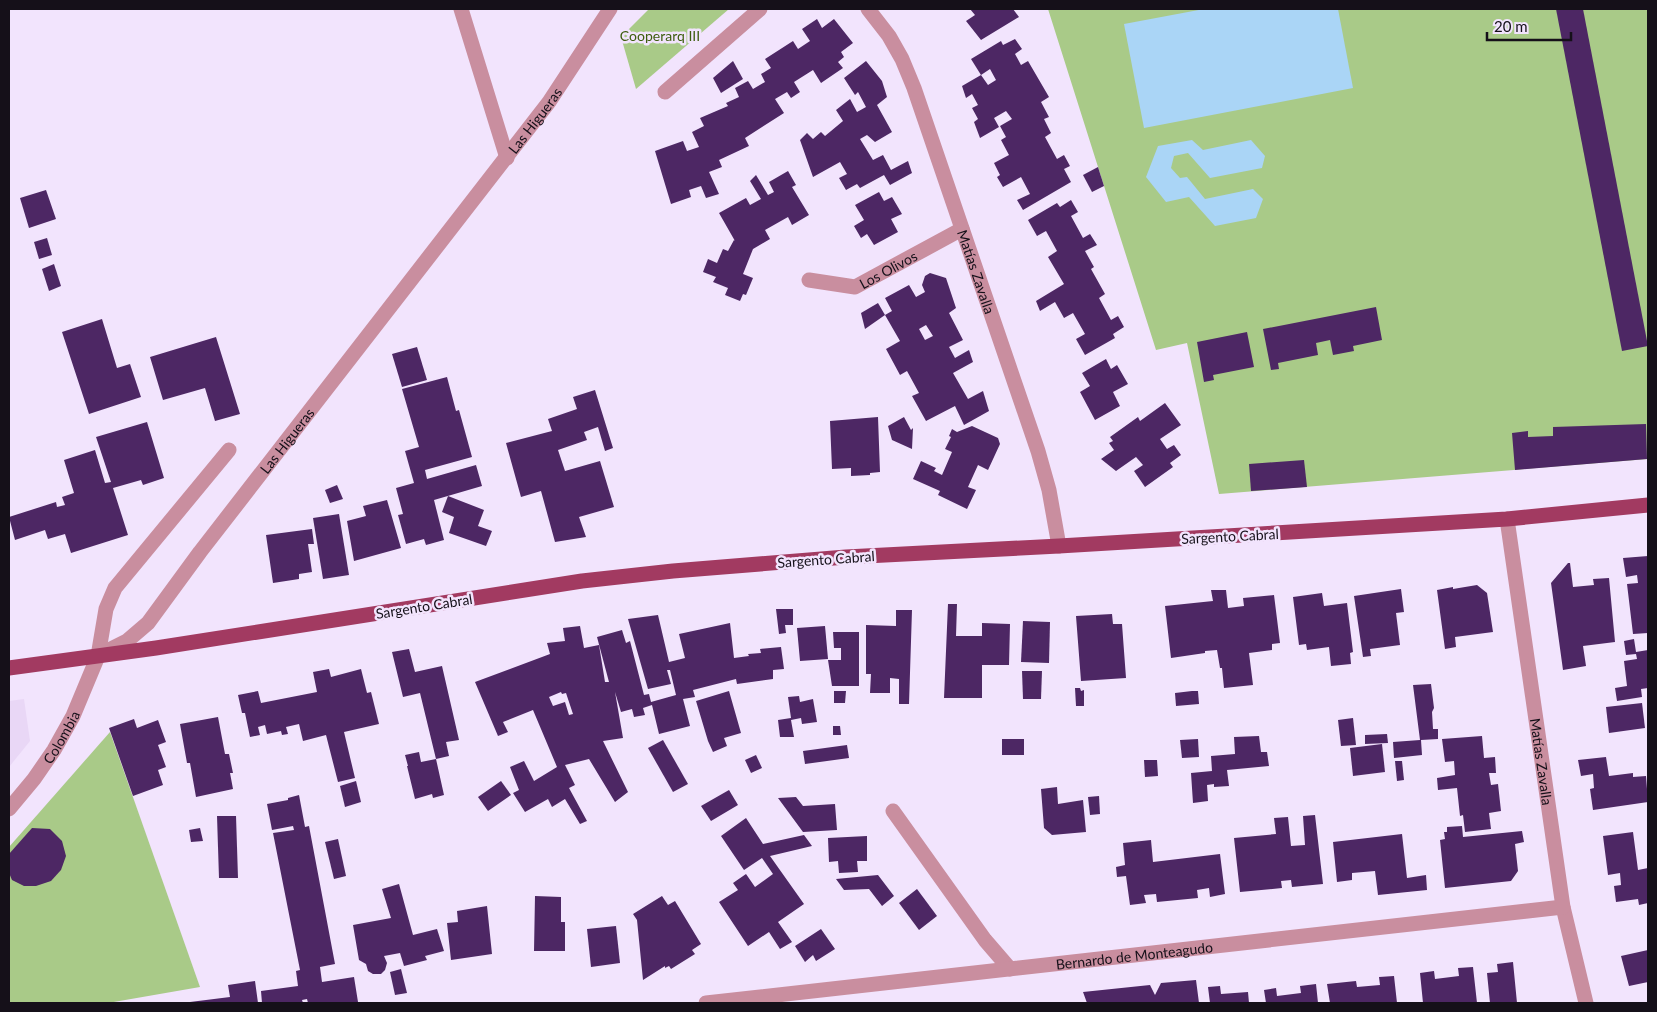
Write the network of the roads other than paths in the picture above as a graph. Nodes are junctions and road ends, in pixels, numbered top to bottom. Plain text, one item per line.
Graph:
1 (461, 9) edge
2 (610, 9) edge
3 (760, 9) edge
4 (868, 9) edge
5 (665, 92) dead end
6 (507, 158) junction
7 (962, 229) junction
8 (809, 280) dead end
9 (228, 450) dead end
10 (1648, 505) edge
11 (1507, 519) junction
12 (1059, 546) junction
13 (98, 656) junction
14 (9, 668) edge
15 (9, 809) edge
16 (893, 810) dead end
17 (1563, 907) junction
18 (1010, 969) junction
19 (706, 1003) edge
20 (1586, 1003) edge

1 - 6 street
2 - 6 street, Las Higueras
3 - 5 street
4 - 7 street, Matías Zavalla
6 - 13 street, Las Higueras
7 - 8 street, Los Olivos
7 - 12 street, Matías Zavalla
9 - 13 street
10 - 11 main road, Sargento Cabral
11 - 12 main road, Sargento Cabral
11 - 17 street, Matías Zavalla
12 - 13 main road, Sargento Cabral
13 - 14 main road, Sargento Cabral
13 - 15 street, Colombia
16 - 18 street
17 - 18 street, Bernardo de Monteagudo
17 - 20 street, Matías Zavalla
18 - 19 street, Bernardo de Monteagudo

